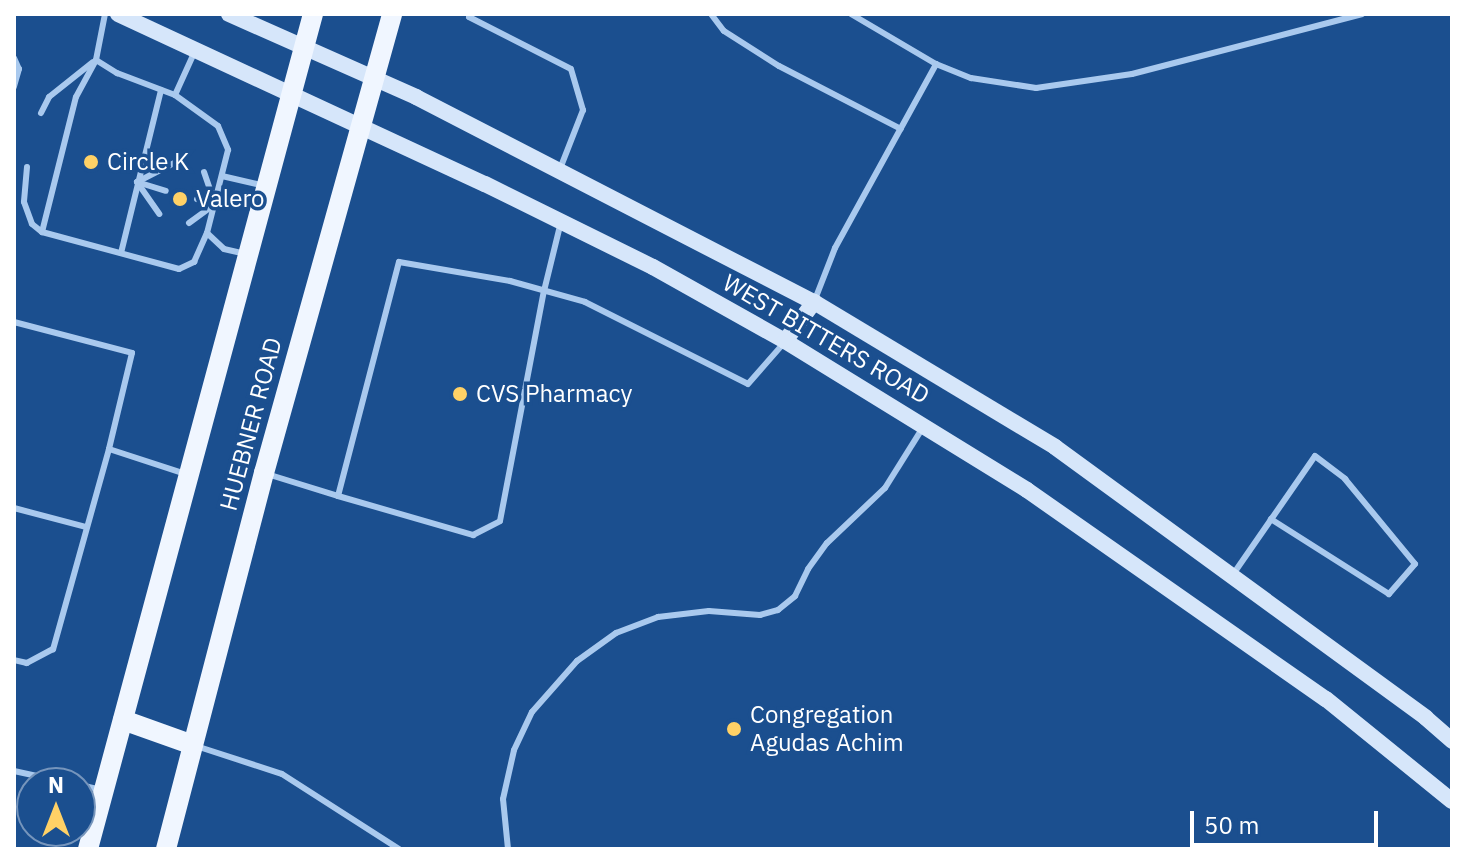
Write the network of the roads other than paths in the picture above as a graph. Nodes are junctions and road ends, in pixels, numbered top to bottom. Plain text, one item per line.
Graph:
1 (105, 14) edge
2 (118, 14) edge
3 (229, 14) edge
4 (313, 14) edge
5 (392, 14) edge
6 (470, 14) edge
7 (711, 14) edge
8 (851, 14) edge
9 (1362, 14) edge
10 (304, 47) junction
11 (196, 49) junction
12 (14, 58) edge
13 (96, 60) junction
14 (936, 64) junction
15 (373, 78) junction
16 (14, 87) edge
17 (161, 90) junction
18 (292, 93) junction
19 (175, 95) junction
20 (41, 113) dead end
21 (360, 125) junction
22 (901, 129) junction
23 (174, 163) dead end
24 (27, 167) dead end
25 (560, 169) junction
26 (204, 172) dead end
27 (222, 176) junction
28 (137, 182) junction
29 (267, 186) junction
30 (166, 191) dead end
31 (197, 199) dead end
32 (215, 204) junction
33 (159, 214) dead end
34 (561, 222) junction
35 (189, 223) dead end
36 (42, 232) junction
37 (207, 233) junction
38 (121, 253) junction
39 (248, 255) junction
40 (544, 291) junction
41 (814, 302) junction
42 (14, 322) edge
43 (785, 341) junction
44 (925, 424) junction
45 (109, 449) junction
46 (264, 473) junction
47 (189, 475) junction
48 (338, 496) junction
49 (14, 508) edge
50 (1271, 519) junction
51 (86, 527) junction
52 (1231, 576) junction
53 (14, 660) edge
54 (123, 720) junction
55 (1452, 741) edge
56 (193, 745) junction
57 (96, 789) edge
58 (104, 791) junction
59 (1452, 801) edge
60 (88, 849) edge
61 (166, 849) edge
62 (399, 849) edge
63 (508, 849) edge

1 - 13 lane
2 - 11 main road, WEST BITTERS ROAD
3 - 10 main road, WEST BITTERS ROAD
4 - 10 main road, HUEBNER ROAD
5 - 15 main road, HUEBNER ROAD
6 - 25 lane
7 - 22 lane
8 - 14 lane
9 - 14 lane
10 - 15 main road, WEST BITTERS ROAD
10 - 18 main road, HUEBNER ROAD
11 - 18 main road, WEST BITTERS ROAD
11 - 19 lane
12 - 16 lane
13 - 17 lane
13 - 20 lane
13 - 36 lane
14 - 22 lane
15 - 21 main road, HUEBNER ROAD
15 - 25 main road, WEST BITTERS ROAD
17 - 19 lane
17 - 28 lane
18 - 21 main road, WEST BITTERS ROAD
18 - 29 main road, HUEBNER ROAD
19 - 27 lane
21 - 34 main road, WEST BITTERS ROAD
21 - 46 main road, HUEBNER ROAD
22 - 41 lane
23 - 28 lane
24 - 36 lane
25 - 41 main road, WEST BITTERS ROAD
26 - 32 lane
27 - 29 lane
27 - 32 lane
28 - 30 lane
28 - 33 lane
28 - 38 lane
29 - 39 main road, HUEBNER ROAD
31 - 32 lane
32 - 35 lane
32 - 37 lane
34 - 40 lane
34 - 43 main road, WEST BITTERS ROAD
36 - 38 lane
37 - 38 lane
37 - 39 lane
39 - 47 main road, HUEBNER ROAD
40 - 43 lane
40 - 48 lane
40 - 48 lane
41 - 43 main road
41 - 52 main road, WEST BITTERS ROAD
42 - 45 lane
43 - 44 main road, WEST BITTERS ROAD
44 - 59 main road, WEST BITTERS ROAD
44 - 63 lane
45 - 47 lane
45 - 51 lane
46 - 48 lane
46 - 56 main road, HUEBNER ROAD
47 - 54 main road, HUEBNER ROAD
49 - 51 lane
50 - 50 lane
50 - 52 lane
51 - 53 lane
52 - 55 main road, WEST BITTERS ROAD
54 - 56 main road
54 - 58 main road, HUEBNER ROAD
56 - 61 main road, HUEBNER ROAD
56 - 62 lane
57 - 58 lane
58 - 60 main road, HUEBNER ROAD

